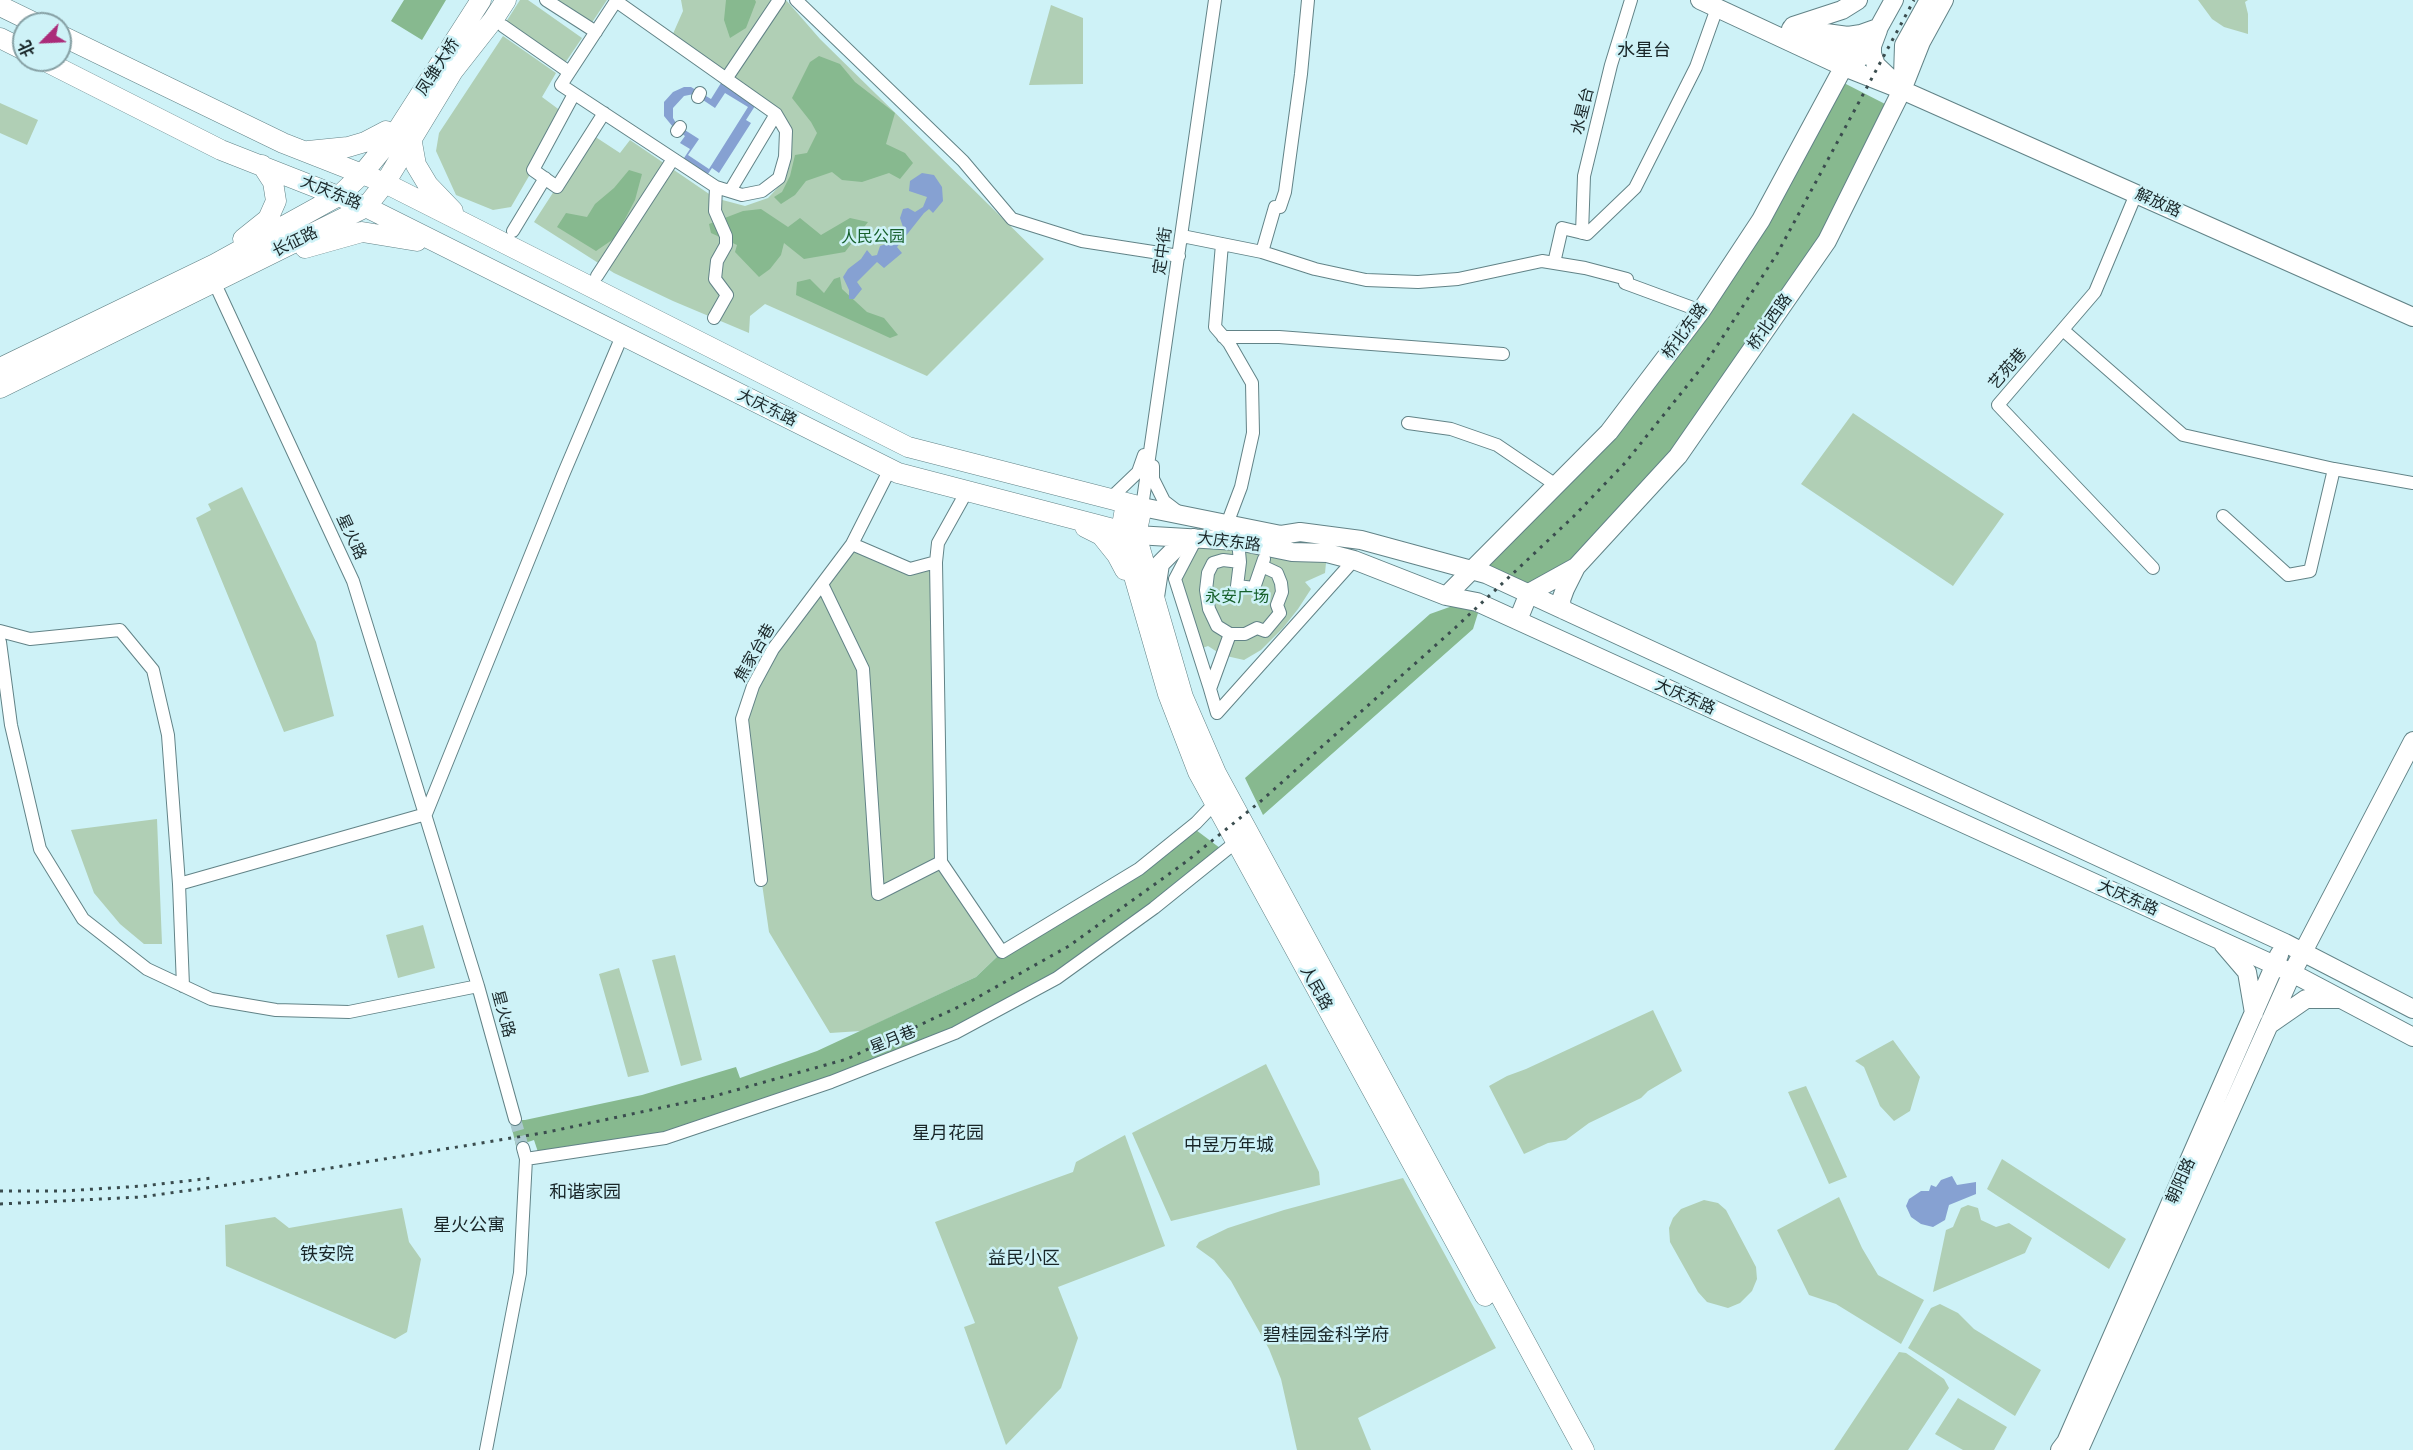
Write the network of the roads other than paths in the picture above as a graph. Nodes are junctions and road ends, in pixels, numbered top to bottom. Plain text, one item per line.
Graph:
1 (546, 0) edge
2 (779, 0) edge
3 (796, 0) edge
4 (1215, 0) edge
5 (1308, 0) edge
6 (1631, 0) edge
7 (1700, 0) edge
8 (1858, 0) edge
9 (1894, 0) edge
10 (1929, 0) edge
11 (1944, 0) edge
12 (488, 1) edge
13 (1722, 4) edge
14 (503, 26) dead end
15 (1879, 27) junction
16 (1789, 28) junction
17 (596, 32) junction
18 (72, 41) edge
19 (1847, 61) junction
20 (453, 71) joint
21 (67, 72) edge
22 (569, 72) junction
23 (726, 79) junction
24 (1902, 90) junction
25 (574, 94) junction
26 (604, 113) junction
27 (776, 114) junction
28 (397, 134) junction
29 (305, 152) junction
30 (673, 159) junction
31 (262, 165) junction
32 (367, 169) junction
33 (545, 178) junction
34 (385, 183) junction
35 (716, 187) junction
36 (730, 191) junction
37 (2136, 194) junction
38 (340, 195) junction
39 (366, 207) junction
40 (474, 228) junction
41 (513, 231) dead end
42 (1581, 233) junction
43 (1182, 236) junction
44 (1222, 244) junction
45 (442, 246) junction
46 (1262, 252) junction
47 (1179, 256) junction
48 (1554, 263) junction
49 (215, 264) junction
50 (597, 276) dead end
51 (216, 286) junction
52 (167, 304) junction
53 (1701, 311) junction
54 (2413, 317) edge
55 (714, 318) dead end
56 (2063, 330) junction
57 (622, 336) junction
58 (1223, 337) junction
59 (1503, 354) dead end
60 (0, 368) edge
61 (0, 388) edge
62 (1408, 423) dead end
63 (1154, 428) junction
64 (890, 469) junction
65 (2334, 469) junction
66 (2413, 483) edge
67 (1556, 485) junction
68 (966, 491) junction
69 (1103, 497) junction
70 (1134, 505) junction
71 (1184, 516) junction
72 (2223, 516) dead end
73 (1064, 517) junction
74 (1227, 524) junction
75 (1128, 533) junction
76 (1197, 537) junction
77 (1238, 541) junction
78 (852, 544) junction
79 (1269, 547) junction
80 (1354, 560) junction
81 (936, 562) junction
82 (1240, 562) junction
83 (1262, 566) junction
84 (1576, 567) junction
85 (2153, 568) dead end
86 (1471, 571) junction
87 (822, 584) junction
88 (1529, 592) junction
89 (1446, 596) junction
90 (1148, 598) junction
91 (1562, 609) junction
92 (1518, 620) junction
93 (0, 631) edge
94 (1230, 634) junction
95 (0, 642) edge
96 (1210, 689) junction
97 (2413, 741) edge
98 (1215, 803) junction
99 (426, 814) junction
100 (1236, 842) junction
101 (941, 862) junction
102 (761, 880) dead end
103 (179, 884) junction
104 (2317, 926) junction
105 (2217, 939) junction
106 (2285, 943) junction
107 (2303, 952) junction
108 (2275, 965) junction
109 (2292, 973) junction
110 (183, 986) junction
111 (478, 986) junction
112 (2342, 999) junction
113 (2413, 1009) edge
114 (2254, 1013) junction
115 (2269, 1025) junction
116 (2413, 1037) edge
117 (515, 1119) tunnel mouth
118 (486, 1450) edge
119 (1569, 1450) edge
120 (1584, 1450) edge
121 (2060, 1450) edge
122 (2079, 1450) edge

1 - 17 street
2 - 23 street
3 - 47 street
4 - 43 street, 定中街
5 - 46 street
6 - 42 street, 水星台
7 - 13 main road, 解放路
8 - 16 main road
9 - 15 main road
10 - 24 main road
11 - 24 main road, 桥北西路
12 - 20 main road, 凤雏大桥
12 - 28 main road, 凤雏大桥
13 - 16 main road, 解放路
13 - 19 main road, 解放路
13 - 42 street
14 - 22 street
15 - 16 main road
15 - 19 main road, 桥北东路
15 - 24 main road
16 - 19 main road, 解放路
17 - 22 street
17 - 23 street
18 - 29 main road, 大庆东路
19 - 24 main road, 解放路
19 - 53 main road, 桥北东路
20 - 28 main road, 长征路
21 - 31 main road, 大庆东路
22 - 25 street
23 - 27 street
24 - 37 main road, 解放路
24 - 84 main road, 桥北西路
25 - 26 street
25 - 33 street
26 - 30 street
26 - 33 street
27 - 36 street
27 - 36 street
28 - 29 main road
28 - 32 main road, 长征路
28 - 34 main road, 长征路
28 - 40 main road
29 - 32 main road, 大庆东路
30 - 35 street
30 - 50 street
31 - 38 main road, 大庆东路
31 - 49 main road
32 - 34 main road, 大庆东路
32 - 38 main road, 长征路
33 - 41 street
34 - 39 main road, 长征路
34 - 40 main road, 大庆东路
35 - 36 street
35 - 55 street
37 - 54 main road, 解放路
37 - 56 street, 艺苑巷
38 - 39 main road, 大庆东路
38 - 49 main road, 长征路
39 - 45 main road, 大庆东路
39 - 52 main road, 长征路
40 - 69 main road, 大庆东路
42 - 48 street
43 - 44 street
43 - 47 street, 定中街
44 - 46 street
44 - 58 street
45 - 51 main road
45 - 57 main road, 大庆东路
46 - 48 street
47 - 63 street, 定中街
48 - 53 street
49 - 60 main road, 长征路
51 - 52 main road
51 - 99 street, 星火路
52 - 61 main road, 长征路
53 - 67 main road, 桥北东路
56 - 65 street
56 - 85 street, 艺苑巷
57 - 64 main road, 大庆东路
57 - 99 street
58 - 59 street
58 - 74 street
62 - 67 street
63 - 69 street
63 - 70 street, 定中街
63 - 71 street
64 - 68 main road, 大庆东路
64 - 78 street, 焦家台巷
65 - 66 street
65 - 72 street
67 - 86 main road, 桥北东路
68 - 73 main road, 大庆东路
68 - 81 street
69 - 70 main road, 大庆东路
70 - 71 main road, 大庆东路
70 - 75 main road, 人民路
71 - 74 main road, 大庆东路
73 - 75 main road, 大庆东路
73 - 90 main road
74 - 86 main road, 大庆东路
75 - 76 main road, 大庆东路
75 - 90 main road, 人民路
76 - 77 main road, 大庆东路
76 - 90 main road
76 - 96 street
77 - 79 main road, 大庆东路
77 - 82 street
78 - 81 street
78 - 87 street, 焦家台巷
79 - 80 main road, 大庆东路
79 - 83 street
80 - 89 main road, 大庆东路
80 - 96 street
81 - 101 street
82 - 83 street
82 - 94 street
83 - 94 street
84 - 88 main road, 桥北西路
84 - 91 main road
86 - 88 main road, 大庆东路
86 - 89 main road, 桥北东路
87 - 101 street
87 - 102 street, 焦家台巷
88 - 91 main road, 大庆东路
88 - 92 main road
89 - 92 main road, 大庆东路
90 - 98 main road, 人民路
90 - 120 main road, 人民路
91 - 106 main road, 大庆东路
92 - 105 main road, 大庆东路
93 - 103 street
94 - 96 street
95 - 110 street
97 - 104 main road, 朝阳路
98 - 100 main road, 人民路
98 - 101 street
99 - 103 street
99 - 111 street, 星火路
100 - 118 street, 星月巷
100 - 119 main road, 人民路
103 - 110 street
104 - 106 main road
104 - 107 main road, 朝阳路
105 - 108 main road, 大庆东路
105 - 114 main road
106 - 107 main road, 大庆东路
106 - 108 main road, 朝阳路
107 - 109 main road, 朝阳路
107 - 113 main road, 大庆东路
108 - 109 main road, 大庆东路
108 - 114 main road, 朝阳路
109 - 112 main road, 大庆东路
109 - 115 main road, 朝阳路
110 - 111 street
111 - 117 street, 星火路
112 - 115 main road
112 - 116 main road, 大庆东路
114 - 121 main road, 朝阳路
115 - 122 main road, 朝阳路

